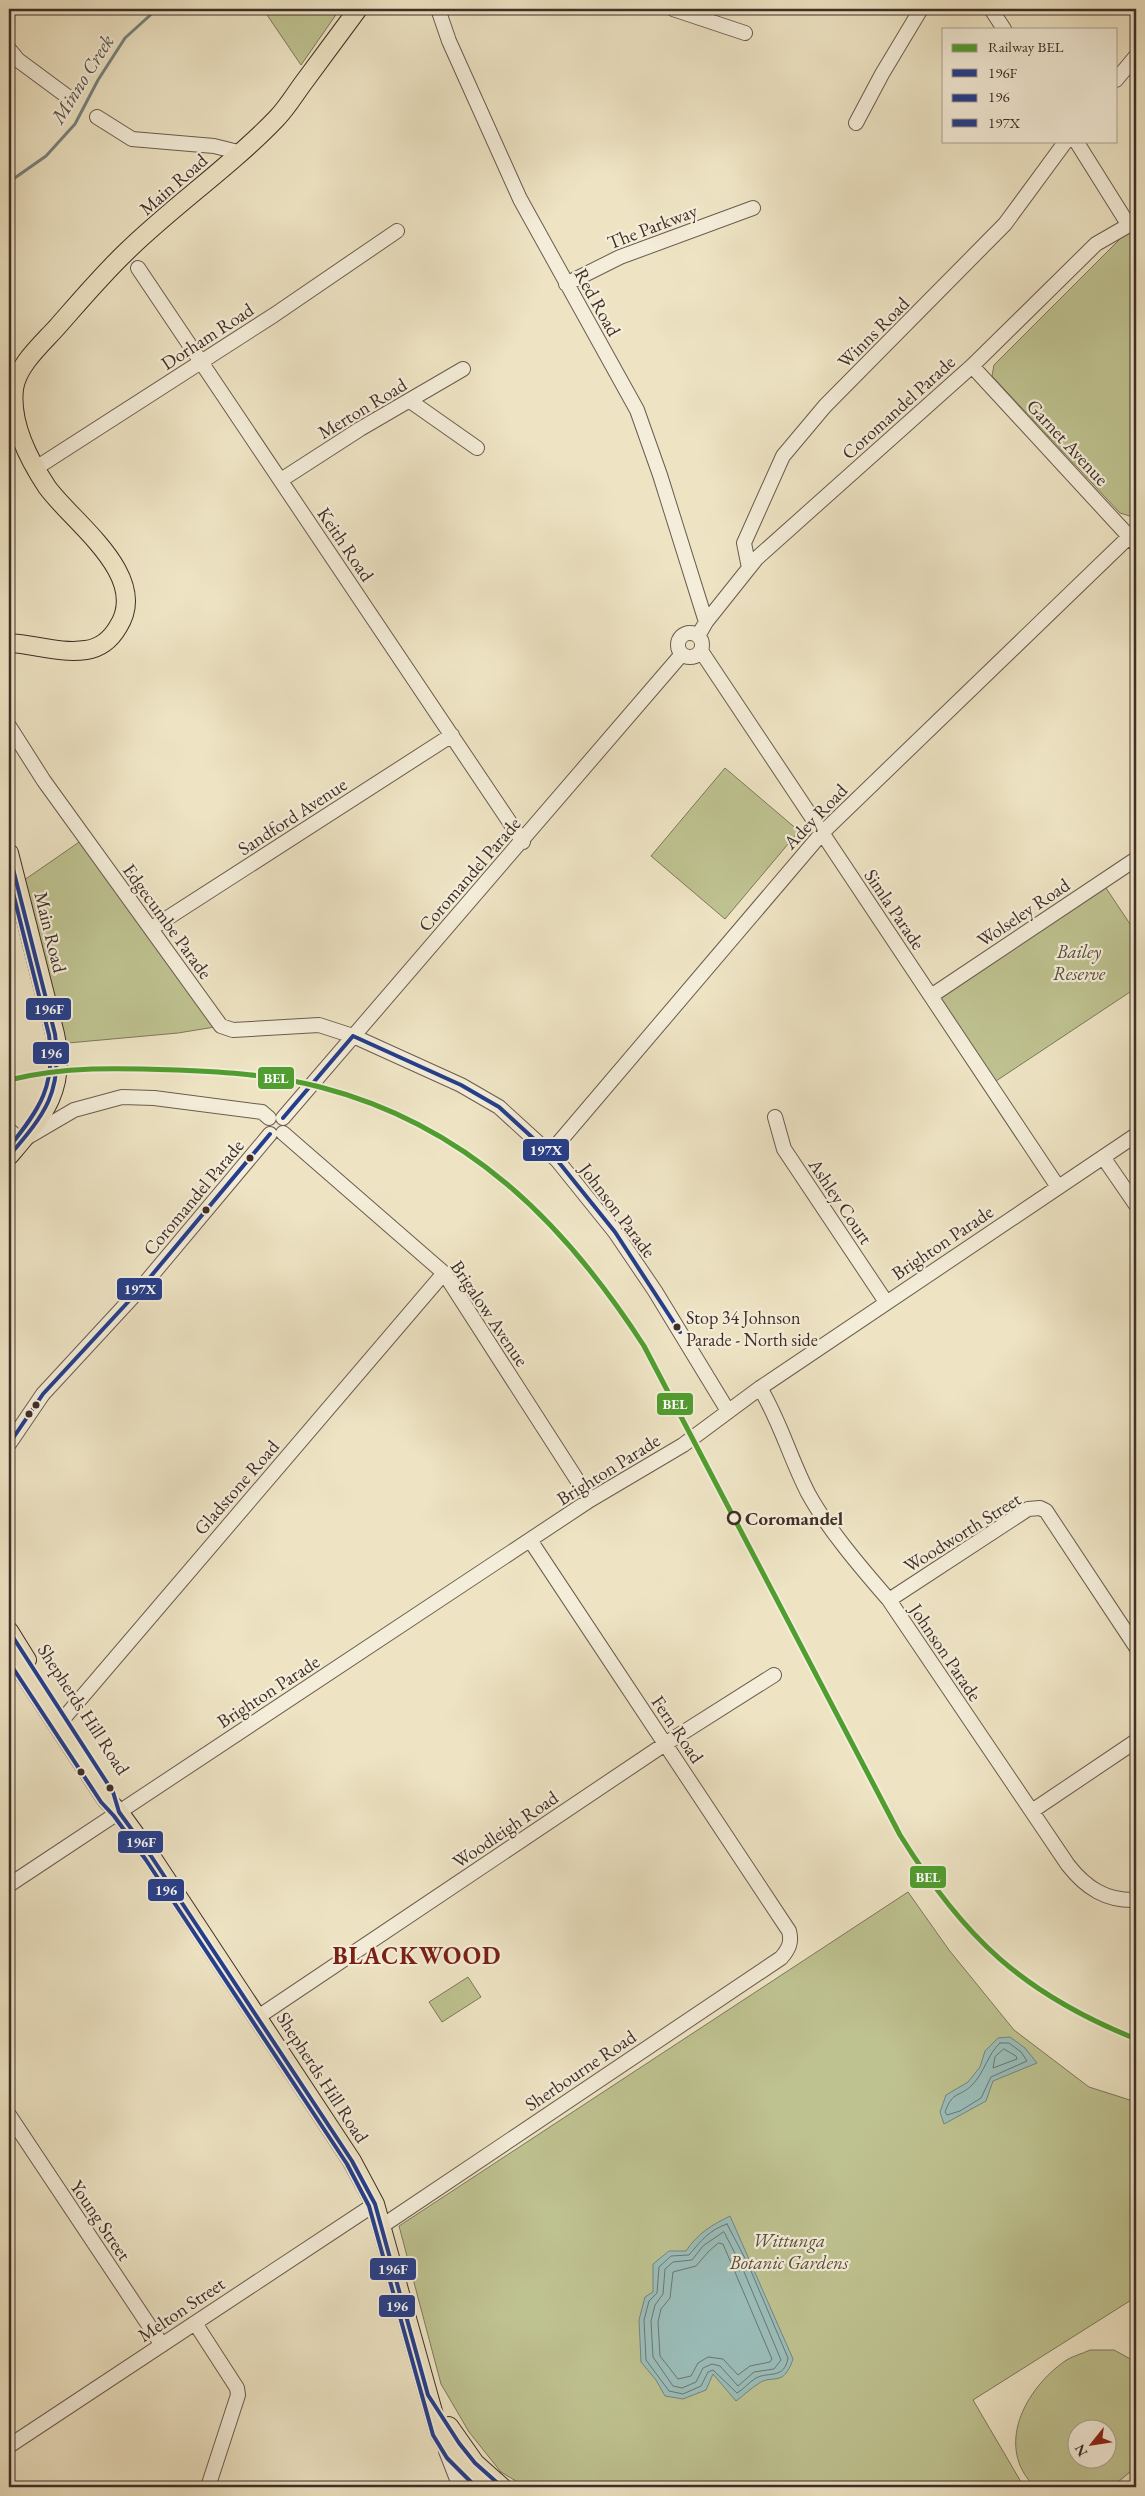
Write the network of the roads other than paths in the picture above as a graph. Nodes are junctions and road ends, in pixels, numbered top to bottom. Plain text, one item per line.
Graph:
1 (358, 9) edge
2 (438, 9) edge
3 (673, 9) edge
4 (921, 9) edge
5 (991, 9) edge
6 (1003, 28) edge
7 (745, 33) dead end
8 (9, 49) edge
9 (1136, 56) edge
10 (1118, 78) edge
11 (68, 97) dead end
12 (97, 117) dead end
13 (856, 123) dead end
14 (1065, 142) edge
15 (1077, 142) edge
16 (242, 153) junction
17 (753, 208) dead end
18 (1132, 222) edge
19 (397, 231) dead end
20 (138, 268) dead end
21 (566, 284) junction
22 (201, 362) junction
23 (972, 366) junction
24 (463, 369) dead end
25 (12, 390) edge
26 (410, 401) junction
27 (477, 448) dead end
28 (36, 468) junction
29 (281, 480) junction
30 (1134, 537) edge
31 (751, 560) junction
32 (706, 622) junction
33 (698, 636) junction
34 (9, 643) edge
35 (701, 651) junction
36 (682, 654) junction
37 (9, 726) edge
38 (452, 735) junction
39 (822, 832) junction
40 (523, 842) junction
41 (9, 853) edge
42 (1136, 859) edge
43 (152, 928) junction
44 (931, 996) junction
45 (353, 1036) junction
46 (775, 1117) dead end
47 (269, 1118) junction
48 (283, 1118) junction
49 (276, 1134) junction
50 (1136, 1135) edge
51 (15, 1136) edge
52 (549, 1154) junction
53 (9, 1156) edge
54 (1103, 1157) junction
55 (1058, 1187) junction
56 (1136, 1205) edge
57 (444, 1273) junction
58 (886, 1302) junction
59 (760, 1388) junction
60 (728, 1411) junction
61 (9, 1444) edge
62 (590, 1500) junction
63 (530, 1540) junction
64 (888, 1600) junction
65 (9, 1631) edge
66 (1136, 1647) edge
67 (9, 1650) edge
68 (774, 1675) dead end
69 (61, 1721) junction
70 (1136, 1741) edge
71 (665, 1744) junction
72 (1032, 1811) junction
73 (119, 1812) junction
74 (9, 1885) edge
75 (1136, 1900) edge
76 (791, 1940) joint
77 (258, 2017) junction
78 (9, 2115) edge
79 (375, 2204) junction
80 (382, 2226) junction
81 (195, 2323) junction
82 (162, 2345) junction
83 (428, 2394) junction
84 (439, 2433) junction
85 (9, 2446) edge
86 (208, 2487) edge
87 (460, 2487) edge
88 (484, 2487) edge
89 (502, 2487) edge

1 - 16 main road, Main Road
2 - 21 street, Red Road
3 - 7 street
4 - 13 street
5 - 6 street
8 - 11 street
9 - 10 street
12 - 16 street
14 - 31 street, Winns Road
15 - 18 street
16 - 25 main road, Main Road
17 - 21 street, The Parkway
18 - 23 street, Coromandel Parade
19 - 22 street, Dorham Road
20 - 22 street, Keith Road
21 - 32 street, Red Road
22 - 28 street, Dorham Road
22 - 29 street, Keith Road
23 - 30 street, Garnet Avenue
23 - 31 street, Coromandel Parade
24 - 26 street, Merton Road
25 - 28 main road, Main Road
26 - 27 street
26 - 29 street, Merton Road
28 - 34 main road, Main Road
29 - 38 street, Keith Road
30 - 39 street, Adey Road
31 - 32 street, Coromandel Parade
32 - 33 street, Coromandel Parade
33 - 35 street
33 - 36 street
35 - 36 street
35 - 39 street, Simla Parade
36 - 40 street, Coromandel Parade
37 - 43 street, Edgecumbe Parade
38 - 40 street, Keith Road
38 - 43 street, Sandford Avenue
39 - 44 street, Simla Parade
39 - 52 street, Adey Road
40 - 45 street, Coromandel Parade
41 - 51 main road, Main Road
42 - 44 street, Wolseley Road
43 - 45 street, Edgecumbe Parade
44 - 55 street, Simla Parade
45 - 48 street, Coromandel Parade
45 - 52 street, Johnson Parade
46 - 58 street, Ashley Court
47 - 48 street
47 - 49 street
47 - 51 street
48 - 49 street
49 - 57 street, Brigalow Avenue
49 - 61 street, Coromandel Parade
50 - 54 street, Brighton Parade
51 - 53 main road, Main Road
52 - 60 street, Johnson Parade
54 - 55 street, Brighton Parade
54 - 56 street
55 - 58 street, Brighton Parade
57 - 62 street, Brigalow Avenue
57 - 69 street, Gladstone Road
58 - 59 street, Brighton Parade
59 - 60 street, Brighton Parade
59 - 64 street, Johnson Parade
60 - 62 street, Brighton Parade
62 - 63 street, Brighton Parade
63 - 71 street, Fern Road
63 - 73 street, Brighton Parade
64 - 66 street, Woodworth Street
64 - 72 street, Johnson Parade
65 - 69 main road, Shepherds Hill Road
67 - 69 main road, Shepherds Hill Road
68 - 71 street, Woodleigh Road
69 - 73 main road, Shepherds Hill Road
70 - 72 street
71 - 76 street, Fern Road
71 - 77 street, Woodleigh Road
72 - 75 street, Johnson Parade
73 - 74 street, Brighton Parade
73 - 77 main road, Shepherds Hill Road
76 - 80 street, Sherbourne Road
77 - 79 main road, Shepherds Hill Road
78 - 82 street, Young Street
79 - 80 main road, Shepherds Hill Road
79 - 81 street, Melton Street
80 - 83 main road, Shepherds Hill Road
81 - 82 street, Melton Street
81 - 86 street
82 - 85 street, Melton Street
83 - 84 main road, Shepherds Hill Road
83 - 89 main road, Shepherds Hill Road
84 - 87 street
84 - 88 main road, Shepherds Hill Road

